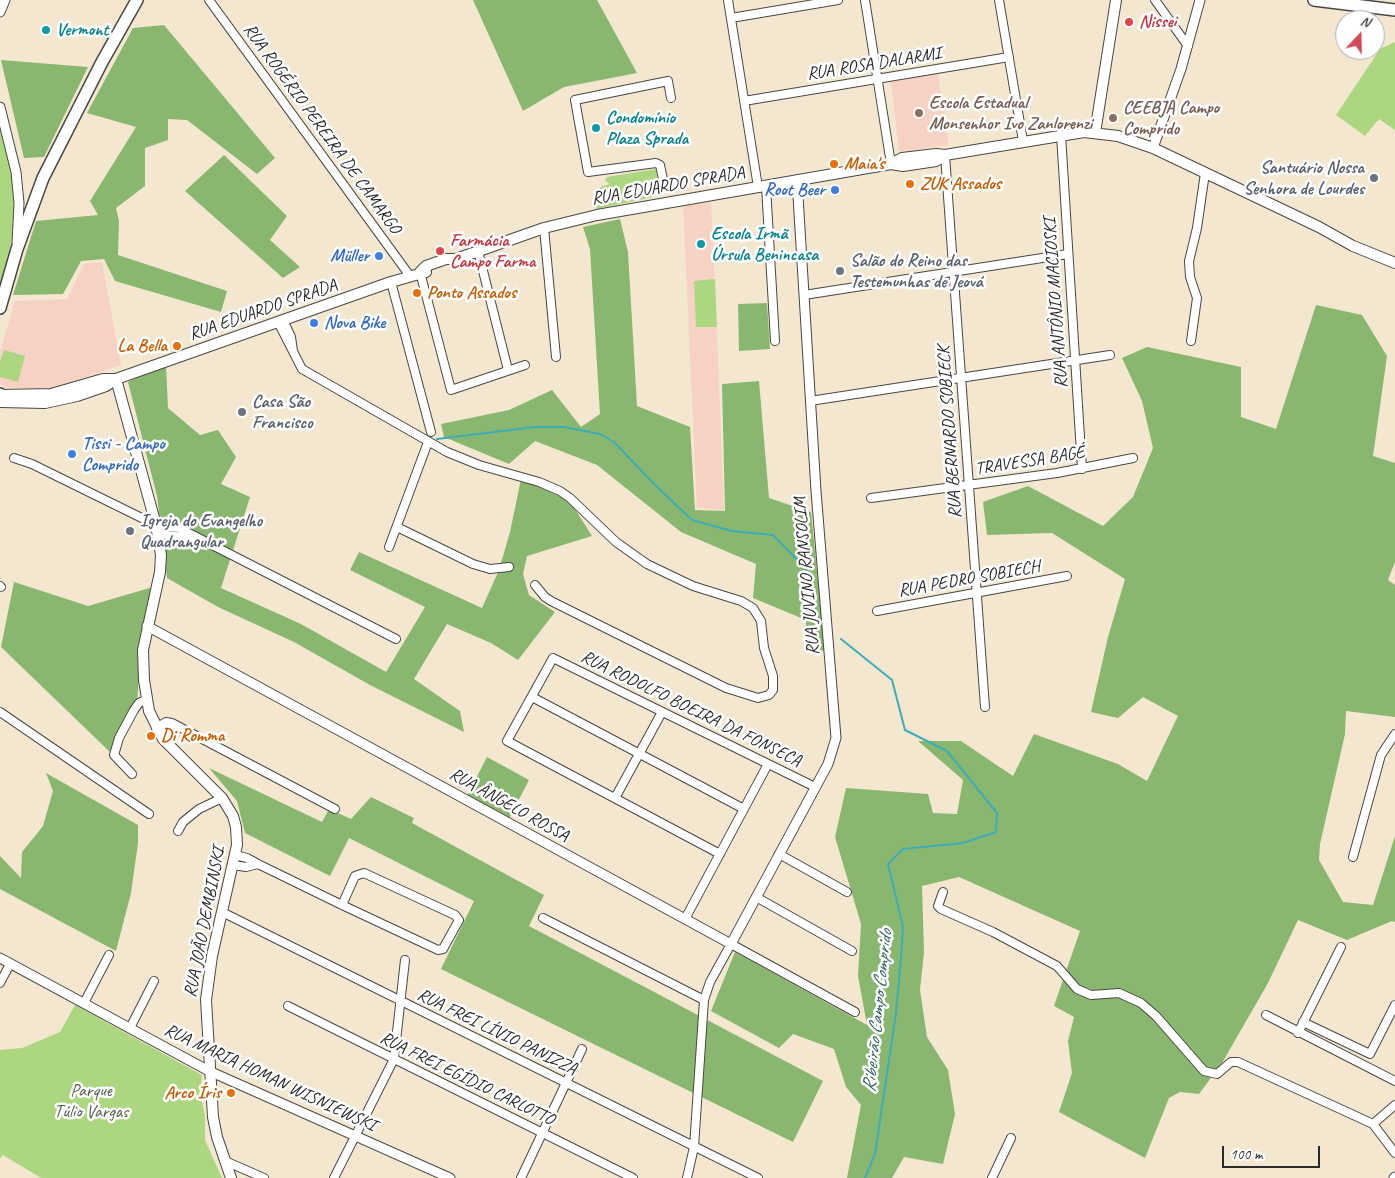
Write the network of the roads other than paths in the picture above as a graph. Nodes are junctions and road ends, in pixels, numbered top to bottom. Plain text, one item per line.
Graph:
1 (5, 0) edge
2 (138, 0) edge
3 (209, 0) edge
4 (728, 0) edge
5 (838, 0) edge
6 (865, 0) edge
7 (1000, 0) edge
8 (1116, 0) edge
9 (1155, 0) edge
10 (1200, 0) edge
11 (1314, 0) edge
12 (1395, 10) edge
13 (0, 12) edge
14 (731, 18) junction
15 (1188, 46) junction
16 (1009, 57) junction
17 (877, 79) junction
18 (671, 98) dead end
19 (744, 101) junction
20 (0, 107) edge
21 (1095, 132) junction
22 (1060, 135) junction
23 (1023, 141) junction
24 (1153, 148) junction
25 (945, 155) junction
26 (891, 164) junction
27 (1205, 173) junction
28 (797, 180) junction
29 (664, 184) dead end
30 (762, 186) junction
31 (544, 228) junction
32 (16, 248) junction
33 (478, 251) junction
34 (1068, 254) junction
35 (1395, 263) edge
36 (420, 272) junction
37 (953, 272) junction
38 (410, 276) junction
39 (391, 282) junction
40 (804, 294) junction
41 (0, 308) edge
42 (280, 321) junction
43 (775, 341) dead end
44 (1191, 341) dead end
45 (1110, 355) dead end
46 (556, 357) dead end
47 (1075, 360) junction
48 (525, 365) dead end
49 (508, 370) junction
50 (961, 378) junction
51 (116, 379) junction
52 (0, 396) edge
53 (810, 401) junction
54 (431, 432) dead end
55 (428, 442) junction
56 (14, 458) dead end
57 (1133, 458) dead end
58 (1082, 469) junction
59 (969, 485) junction
60 (871, 498) dead end
61 (397, 527) junction
62 (157, 529) junction
63 (198, 538) junction
64 (160, 545) junction
65 (389, 547) dead end
66 (509, 567) dead end
67 (1067, 576) dead end
68 (535, 585) dead end
69 (976, 594) junction
70 (877, 611) dead end
71 (147, 626) junction
72 (396, 639) dead end
73 (532, 697) junction
74 (147, 699) junction
75 (985, 707) dead end
76 (0, 712) edge
77 (662, 712) junction
78 (156, 728) junction
79 (1395, 734) edge
80 (639, 754) junction
81 (768, 764) junction
82 (132, 774) dead end
83 (815, 787) junction
84 (222, 798) junction
85 (615, 798) junction
86 (335, 809) dead end
87 (744, 809) junction
88 (149, 814) dead end
89 (178, 830) dead end
90 (720, 854) junction
91 (779, 854) junction
92 (1352, 857) dead end
93 (234, 860) junction
94 (847, 892) dead end
95 (943, 892) dead end
96 (756, 897) junction
97 (342, 905) junction
98 (222, 912) junction
99 (543, 918) dead end
100 (685, 919) junction
101 (731, 944) junction
102 (1341, 947) dead end
103 (852, 951) dead end
104 (109, 955) dead end
105 (0, 958) edge
106 (404, 960) dead end
107 (10, 964) junction
108 (154, 981) dead end
109 (0, 983) edge
110 (400, 1000) junction
111 (704, 1000) junction
112 (84, 1003) junction
113 (1395, 1005) edge
114 (288, 1006) dead end
115 (855, 1012) dead end
116 (1266, 1015) dead end
117 (1304, 1022) junction
118 (130, 1028) junction
119 (1298, 1033) junction
120 (1335, 1037) junction
121 (1345, 1042) junction
122 (1330, 1048) junction
123 (582, 1049) dead end
124 (1340, 1053) junction
125 (394, 1059) junction
126 (209, 1071) junction
127 (1395, 1080) edge
128 (566, 1083) junction
129 (1395, 1106) edge
130 (1373, 1124) junction
131 (542, 1133) junction
132 (355, 1136) junction
133 (1011, 1138) dead end
134 (694, 1147) junction
135 (1395, 1153) edge
136 (225, 1161) junction
137 (232, 1178) edge
138 (264, 1178) edge
139 (334, 1178) edge
140 (450, 1178) edge
141 (521, 1178) edge
142 (633, 1178) edge
143 (687, 1178) edge
144 (758, 1178) edge
145 (992, 1178) edge

1 - 13 street
2 - 32 main road
3 - 38 street, RUA ROGÉRIO PEREIRA DE CAMARGO
4 - 14 street
5 - 14 street
6 - 17 street
7 - 16 street
8 - 21 main road
9 - 15 street
10 - 15 street
11 - 12 main road
14 - 19 street
15 - 24 street
16 - 17 street, RUA ROSA DALARMI
16 - 23 street
17 - 19 street, RUA ROSA DALARMI
17 - 26 street
18 - 29 street
19 - 30 street
20 - 32 street
21 - 22 main road, RUA EDUARDO SPRADA
21 - 24 main road, RUA EDUARDO SPRADA
22 - 23 main road, RUA EDUARDO SPRADA
22 - 34 street, RUA ANTÔNIO MACIOSKI
23 - 25 main road, RUA EDUARDO SPRADA
24 - 27 main road, RUA EDUARDO SPRADA
25 - 26 main road, RUA EDUARDO SPRADA
25 - 37 street, RUA BERNARDO SOBIECK
26 - 28 main road, RUA EDUARDO SPRADA
27 - 35 main road, RUA EDUARDO SPRADA
27 - 44 street
28 - 30 main road, RUA EDUARDO SPRADA
28 - 40 street, RUA JUVINO RANSOLIM
30 - 31 main road, RUA EDUARDO SPRADA
30 - 43 street
31 - 33 main road, RUA EDUARDO SPRADA
31 - 46 street
32 - 41 main road
33 - 36 main road, RUA EDUARDO SPRADA
33 - 49 street
34 - 37 street
34 - 47 street, RUA ANTÔNIO MACIOSKI
36 - 38 main road, RUA EDUARDO SPRADA
36 - 49 street
37 - 40 street
37 - 50 street, RUA BERNARDO SOBIECK
38 - 39 main road, RUA EDUARDO SPRADA
39 - 42 main road, RUA EDUARDO SPRADA
39 - 54 street
40 - 53 street, RUA JUVINO RANSOLIM
42 - 51 main road, RUA EDUARDO SPRADA
42 - 55 street
45 - 47 street
47 - 50 street
47 - 58 street, RUA ANTÔNIO MACIOSKI
48 - 49 street
50 - 53 street
50 - 59 street, RUA BERNARDO SOBIECK
51 - 52 main road, RUA EDUARDO SPRADA
51 - 62 main road, RUA JOÃO DEMBINSKI
53 - 83 street, RUA JUVINO RANSOLIM
55 - 61 street
55 - 68 street
56 - 62 street
57 - 58 street, TRAVESSA BAGÉ
58 - 59 street, TRAVESSA BAGÉ
59 - 60 street, TRAVESSA BAGÉ
59 - 69 street, RUA BERNARDO SOBIECK
61 - 65 street
61 - 66 street
62 - 63 street
62 - 64 main road, RUA JOÃO DEMBINSKI
63 - 64 street
63 - 72 street
64 - 71 main road, RUA JOÃO DEMBINSKI
67 - 69 street, RUA PEDRO SOBIECH
69 - 70 street, RUA PEDRO SOBIECH
69 - 75 street, RUA BERNARDO SOBIECK
71 - 74 main road, RUA JOÃO DEMBINSKI
71 - 100 street, RUA ÂNGELO ROSSA
73 - 77 street, RUA RODOLFO BOEIRA DA FONSECA
73 - 80 street
73 - 85 street
74 - 78 main road, RUA JOÃO DEMBINSKI
74 - 82 street
76 - 88 street
77 - 80 street
77 - 81 street, RUA RODOLFO BOEIRA DA FONSECA
78 - 84 main road, RUA JOÃO DEMBINSKI
78 - 86 street
79 - 92 street
80 - 85 street
80 - 87 street
81 - 83 street, RUA RODOLFO BOEIRA DA FONSECA
81 - 87 street
83 - 91 street, RUA JUVINO RANSOLIM
84 - 89 street
84 - 93 main road, RUA JOÃO DEMBINSKI
85 - 90 street
87 - 90 street
90 - 100 street
91 - 94 street
91 - 96 street, RUA JUVINO RANSOLIM
93 - 97 street
93 - 98 main road, RUA JOÃO DEMBINSKI
95 - 130 street
96 - 101 street, RUA JUVINO RANSOLIM
96 - 103 street
97 - 97 street
98 - 110 street, RUA FREI LÍVIO PANIZZA
98 - 126 main road, RUA JOÃO DEMBINSKI
99 - 111 street
100 - 101 street, RUA ÂNGELO ROSSA
101 - 111 street
101 - 115 street, RUA ÂNGELO ROSSA
102 - 117 street
104 - 112 street
105 - 107 street, RUA MARIA HOMAN WISNIEWSKI
106 - 110 street
107 - 109 street
107 - 112 street, RUA MARIA HOMAN WISNIEWSKI
108 - 118 street
110 - 125 street
110 - 128 street, RUA FREI LÍVIO PANIZZA
111 - 134 street
112 - 118 street, RUA MARIA HOMAN WISNIEWSKI
113 - 121 street
114 - 125 street, RUA FREI EGÍDIO CARLOTTO
116 - 119 street
117 - 119 street
117 - 120 street
118 - 126 street, RUA MARIA HOMAN WISNIEWSKI
119 - 122 street
120 - 121 street
120 - 122 street
121 - 124 street
122 - 124 street
123 - 128 street
124 - 127 street
125 - 131 street, RUA FREI EGÍDIO CARLOTTO
125 - 132 street
126 - 132 street, RUA MARIA HOMAN WISNIEWSKI
126 - 136 main road, RUA JOÃO DEMBINSKI
128 - 131 street
128 - 134 street, RUA FREI LÍVIO PANIZZA
129 - 130 street
130 - 135 street
131 - 141 street
131 - 142 street, RUA FREI EGÍDIO CARLOTTO
132 - 139 street
132 - 140 street, RUA MARIA HOMAN WISNIEWSKI
133 - 145 street
134 - 143 street
134 - 144 street, RUA FREI LÍVIO PANIZZA
136 - 137 main road, RUA JOÃO DEMBINSKI
136 - 138 street

